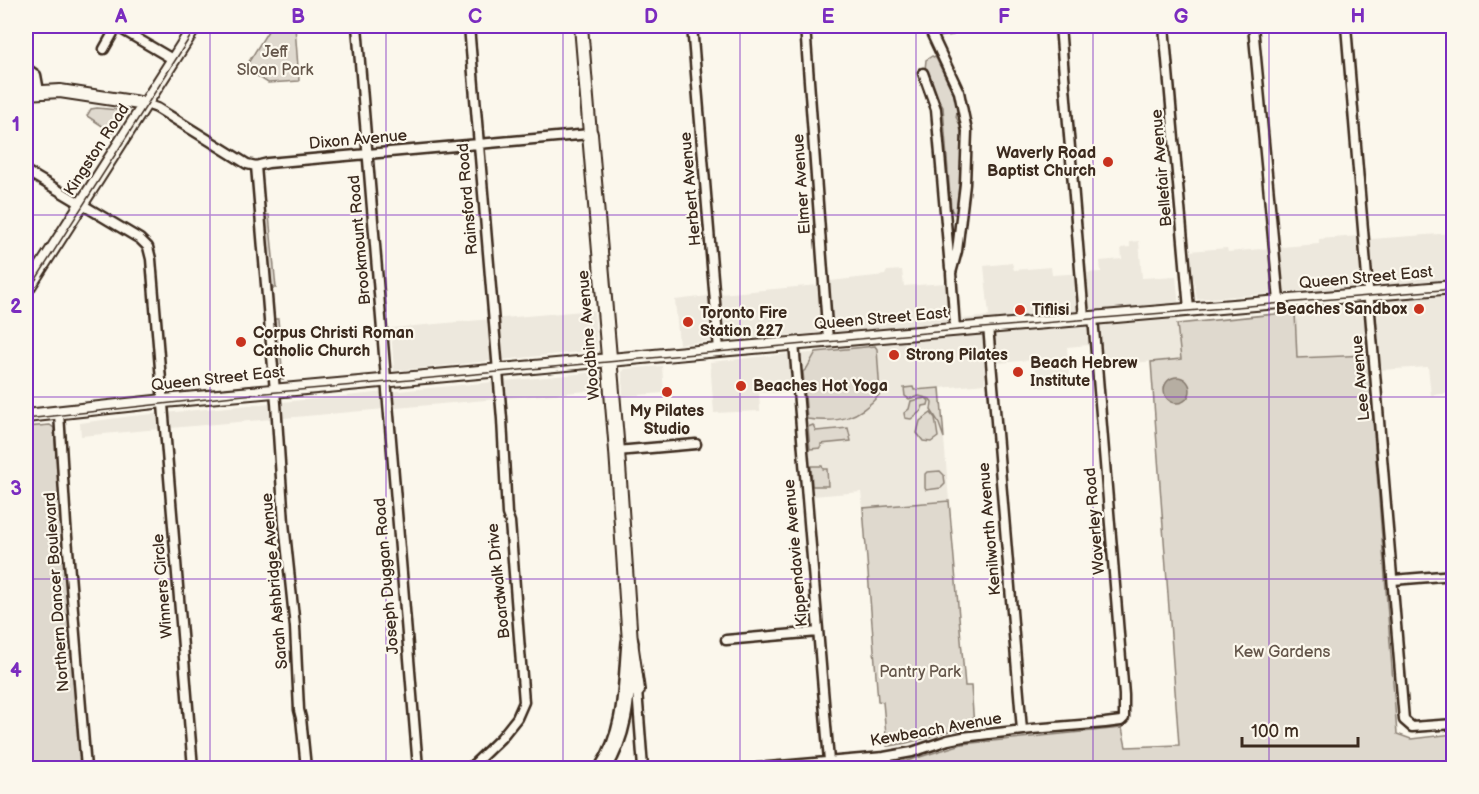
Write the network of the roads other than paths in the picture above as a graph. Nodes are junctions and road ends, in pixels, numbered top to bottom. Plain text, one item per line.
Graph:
1 (117, 26) edge
2 (195, 26) edge
3 (357, 26) edge
4 (469, 26) edge
5 (581, 26) edge
6 (692, 26) edge
7 (805, 26) edge
8 (928, 26) edge
9 (1060, 26) edge
10 (1164, 26) edge
11 (1254, 26) edge
12 (1346, 26) edge
13 (104, 49) dead end
14 (174, 60) junction
15 (26, 68) edge
16 (923, 74) dead end
17 (39, 91) junction
18 (26, 93) edge
19 (146, 104) junction
20 (590, 134) junction
21 (479, 144) junction
22 (367, 153) junction
23 (256, 166) junction
24 (26, 171) edge
25 (81, 205) junction
26 (951, 273) junction
27 (1454, 287) edge
28 (26, 291) edge
29 (1368, 294) junction
30 (1279, 301) junction
31 (1189, 309) junction
32 (1088, 317) junction
33 (988, 326) junction
34 (954, 329) junction
35 (828, 340) junction
36 (794, 343) junction
37 (719, 350) junction
38 (609, 360) junction
39 (498, 370) junction
40 (386, 380) junction
41 (275, 390) junction
42 (164, 401) junction
43 (59, 413) junction
44 (26, 416) edge
45 (696, 444) dead end
46 (617, 451) junction
47 (1454, 575) edge
48 (1394, 580) junction
49 (818, 632) junction
50 (726, 640) dead end
51 (630, 642) junction
52 (637, 690) junction
53 (1121, 721) joint
54 (1454, 724) edge
55 (1022, 730) junction
56 (829, 760) junction
57 (86, 768) edge
58 (193, 768) edge
59 (306, 768) edge
60 (418, 768) edge
61 (470, 768) edge
62 (603, 768) edge
63 (615, 768) edge
64 (643, 768) edge
65 (757, 768) edge

1 - 13 street
1 - 14 street
2 - 14 main road, Kingston Road
3 - 22 street, Brookmount Road
4 - 21 street, Rainsford Road
5 - 20 main road, Woodbine Avenue
6 - 37 street, Herbert Avenue
7 - 35 street, Elmer Avenue
8 - 26 street
9 - 32 street, Waverley Road
10 - 31 street, Bellefair Avenue
11 - 30 street
12 - 29 street, Lee Avenue
14 - 19 main road, Kingston Road
15 - 17 street
16 - 26 street
17 - 18 main road
17 - 19 main road
19 - 23 street
19 - 25 main road, Kingston Road
20 - 21 street, Dixon Avenue
20 - 38 main road, Woodbine Avenue
21 - 22 street, Dixon Avenue
21 - 39 street, Rainsford Road
22 - 23 street, Dixon Avenue
22 - 40 street, Brookmount Road
23 - 41 street, Sarah Ashbridge Avenue
24 - 25 street
25 - 28 main road, Kingston Road
25 - 42 street, Winners Circle
26 - 34 street
27 - 29 main road, Queen Street East
29 - 30 main road, Queen Street East
29 - 48 street, Lee Avenue
30 - 31 main road, Queen Street East
31 - 32 main road, Queen Street East
32 - 33 main road, Queen Street East
32 - 53 street, Waverley Road
33 - 34 main road, Queen Street East
33 - 55 street, Kenilworth Avenue
34 - 35 main road, Queen Street East
35 - 36 main road, Queen Street East
36 - 37 main road, Queen Street East
36 - 49 street, Kippendavie Avenue
37 - 38 main road, Queen Street East
38 - 39 main road, Queen Street East
38 - 46 main road, Woodbine Avenue
39 - 40 main road, Queen Street East
39 - 61 street, Boardwalk Drive
40 - 41 main road, Queen Street East
40 - 60 street, Joseph Duggan Road
41 - 42 main road, Queen Street East
41 - 59 street, Sarah Ashbridge Avenue
42 - 43 main road, Queen Street East
42 - 58 street, Winners Circle
43 - 44 main road, Queen Street East
43 - 57 street, Northern Dancer Boulevard
45 - 46 street
46 - 51 main road, Woodbine Avenue
47 - 48 street
48 - 54 street, Lee Avenue
49 - 50 street
49 - 56 street, Kippendavie Avenue
51 - 52 main road, Woodbine Avenue
51 - 62 highway, Woodbine Avenue
52 - 63 highway
52 - 64 street, Woodbine Avenue
53 - 55 street, Kewbeach Avenue
55 - 56 street, Kewbeach Avenue
56 - 65 street, Kewbeach Avenue

